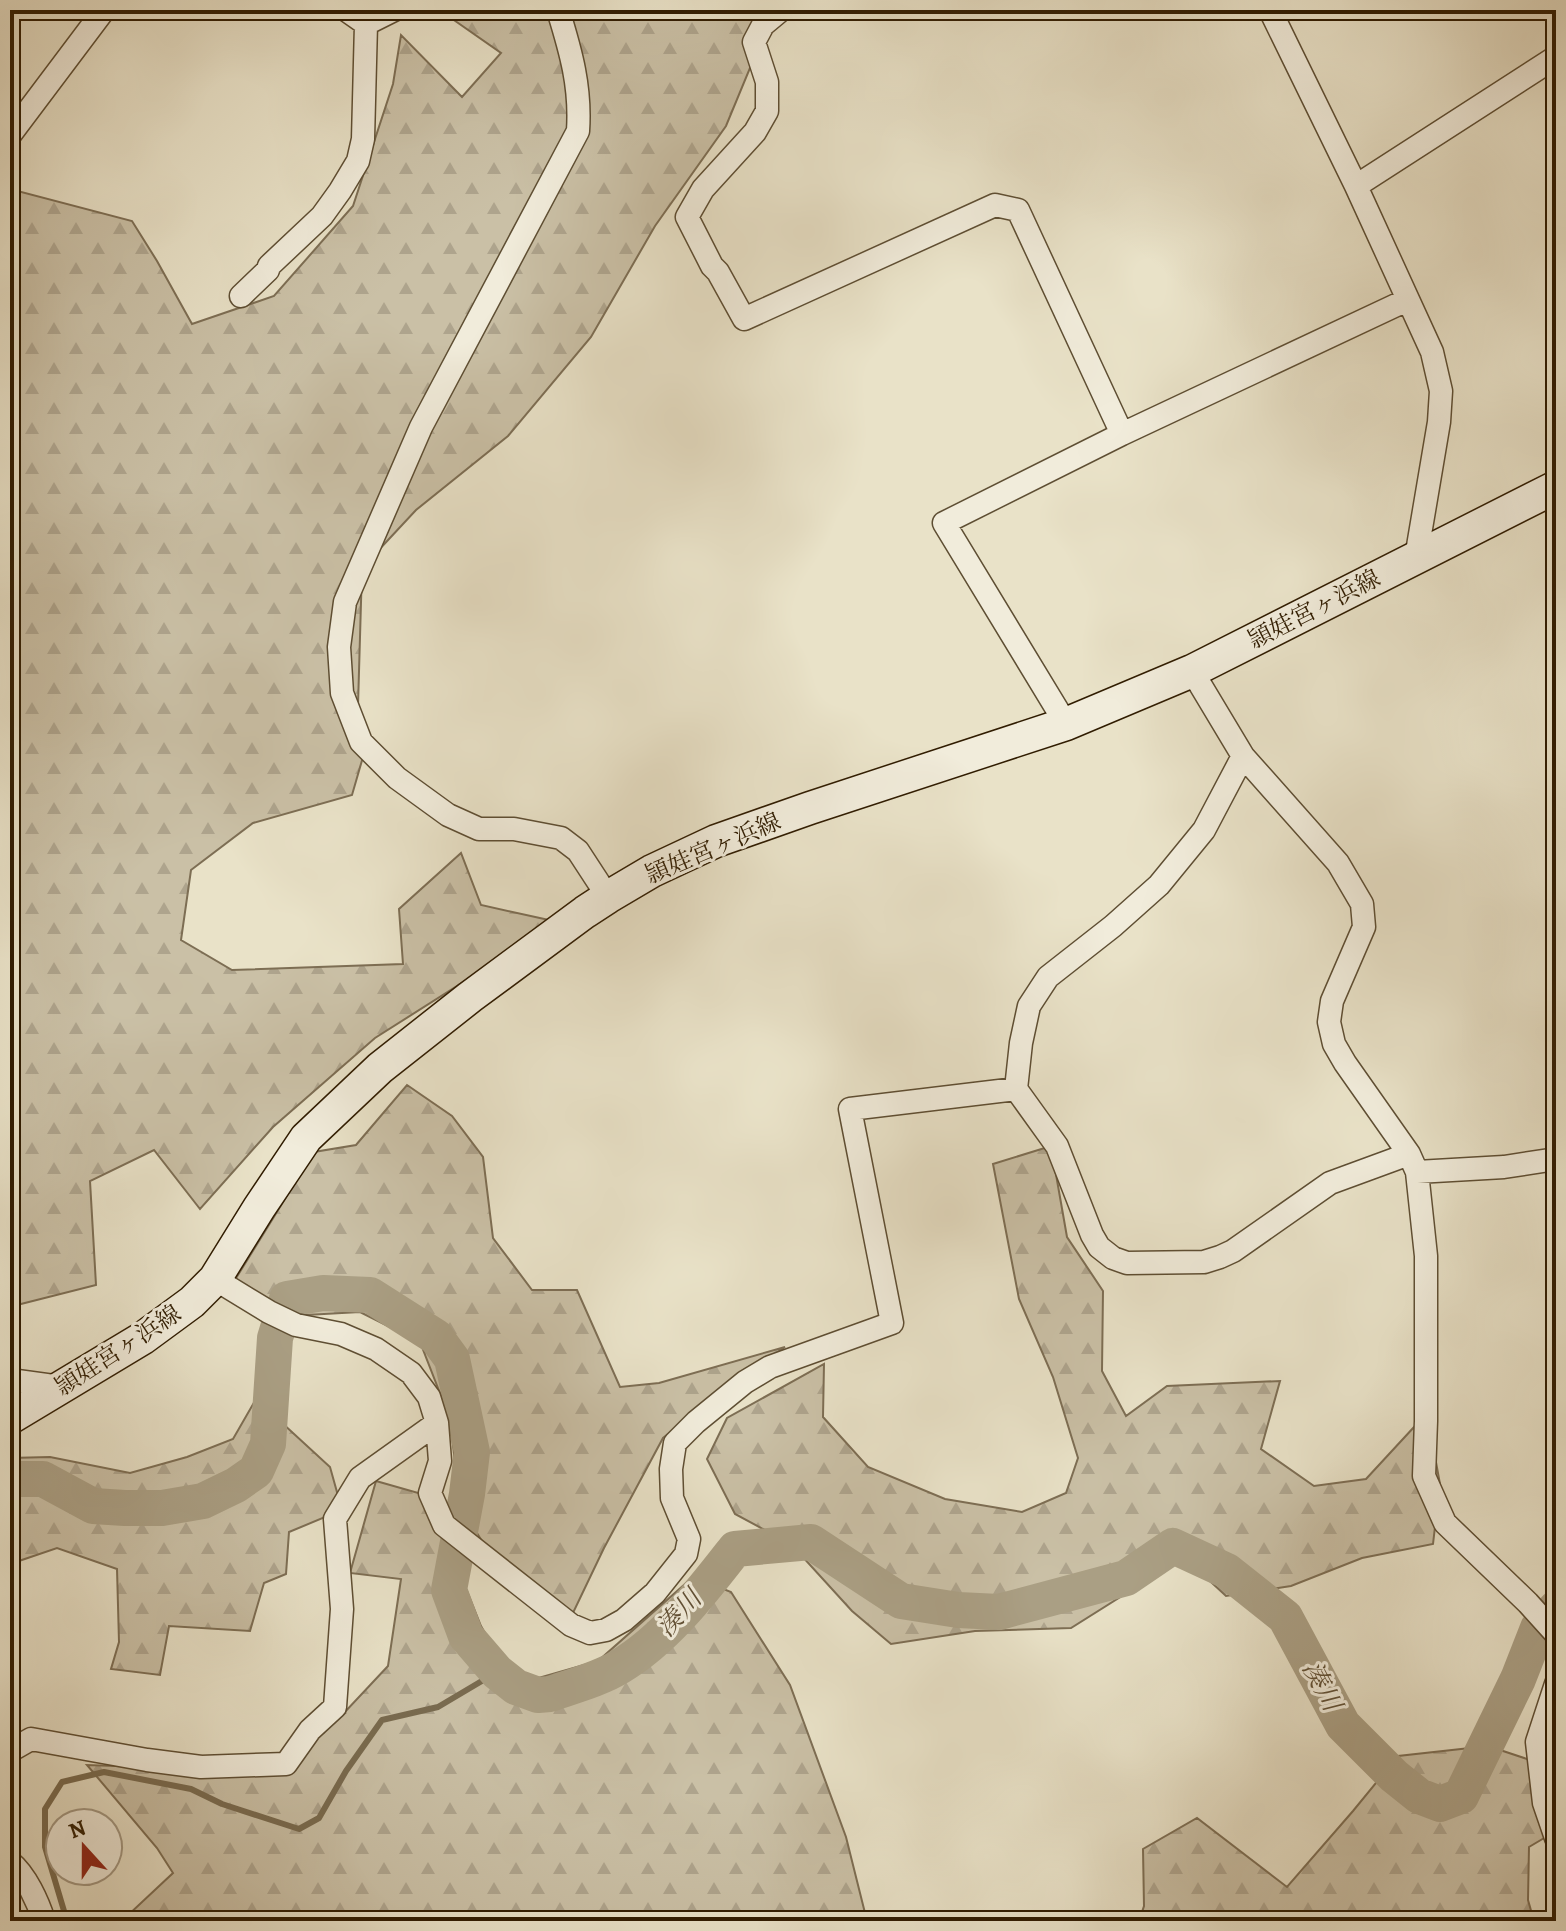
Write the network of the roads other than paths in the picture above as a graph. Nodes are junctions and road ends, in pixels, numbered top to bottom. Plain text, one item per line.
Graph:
1 (104, 10) edge
2 (346, 10) edge
3 (394, 10) edge
4 (558, 10) edge
5 (781, 10) edge
6 (1270, 10) edge
7 (366, 24) junction
8 (1556, 57) edge
9 (10, 135) edge
10 (1356, 186) junction
11 (241, 296) dead end
12 (1407, 300) junction
13 (1122, 434) junction
14 (1556, 487) edge
15 (1416, 558) junction
16 (1192, 671) junction
17 (1066, 724) junction
18 (1243, 756) junction
19 (608, 897) junction
20 (1016, 1089) junction
21 (1556, 1159) edge
22 (1413, 1163) junction
23 (215, 1279) junction
24 (10, 1380) edge
25 (61, 1387) junction
26 (10, 1418) edge
27 (437, 1423) junction
28 (1556, 1633) edge
29 (1556, 1684) edge
30 (10, 1751) edge
31 (1556, 1838) edge
32 (10, 1862) edge
33 (44, 1921) edge

1 - 9 street
2 - 7 street
3 - 7 street
4 - 19 street
5 - 13 street
6 - 10 street
7 - 11 street
8 - 10 street
10 - 12 street
12 - 13 street
12 - 15 street
13 - 17 street
14 - 15 main road, 頴娃宮ヶ浜線
15 - 16 main road, 頴娃宮ヶ浜線
16 - 17 main road, 頴娃宮ヶ浜線
16 - 18 street
17 - 19 main road, 頴娃宮ヶ浜線
18 - 20 street
18 - 22 street
19 - 23 main road, 頴娃宮ヶ浜線
20 - 22 street
20 - 27 street
21 - 22 street
22 - 28 street
23 - 25 main road, 頴娃宮ヶ浜線
23 - 27 street
24 - 25 street
25 - 26 main road, 頴娃宮ヶ浜線
27 - 30 street
29 - 31 street
32 - 33 street

